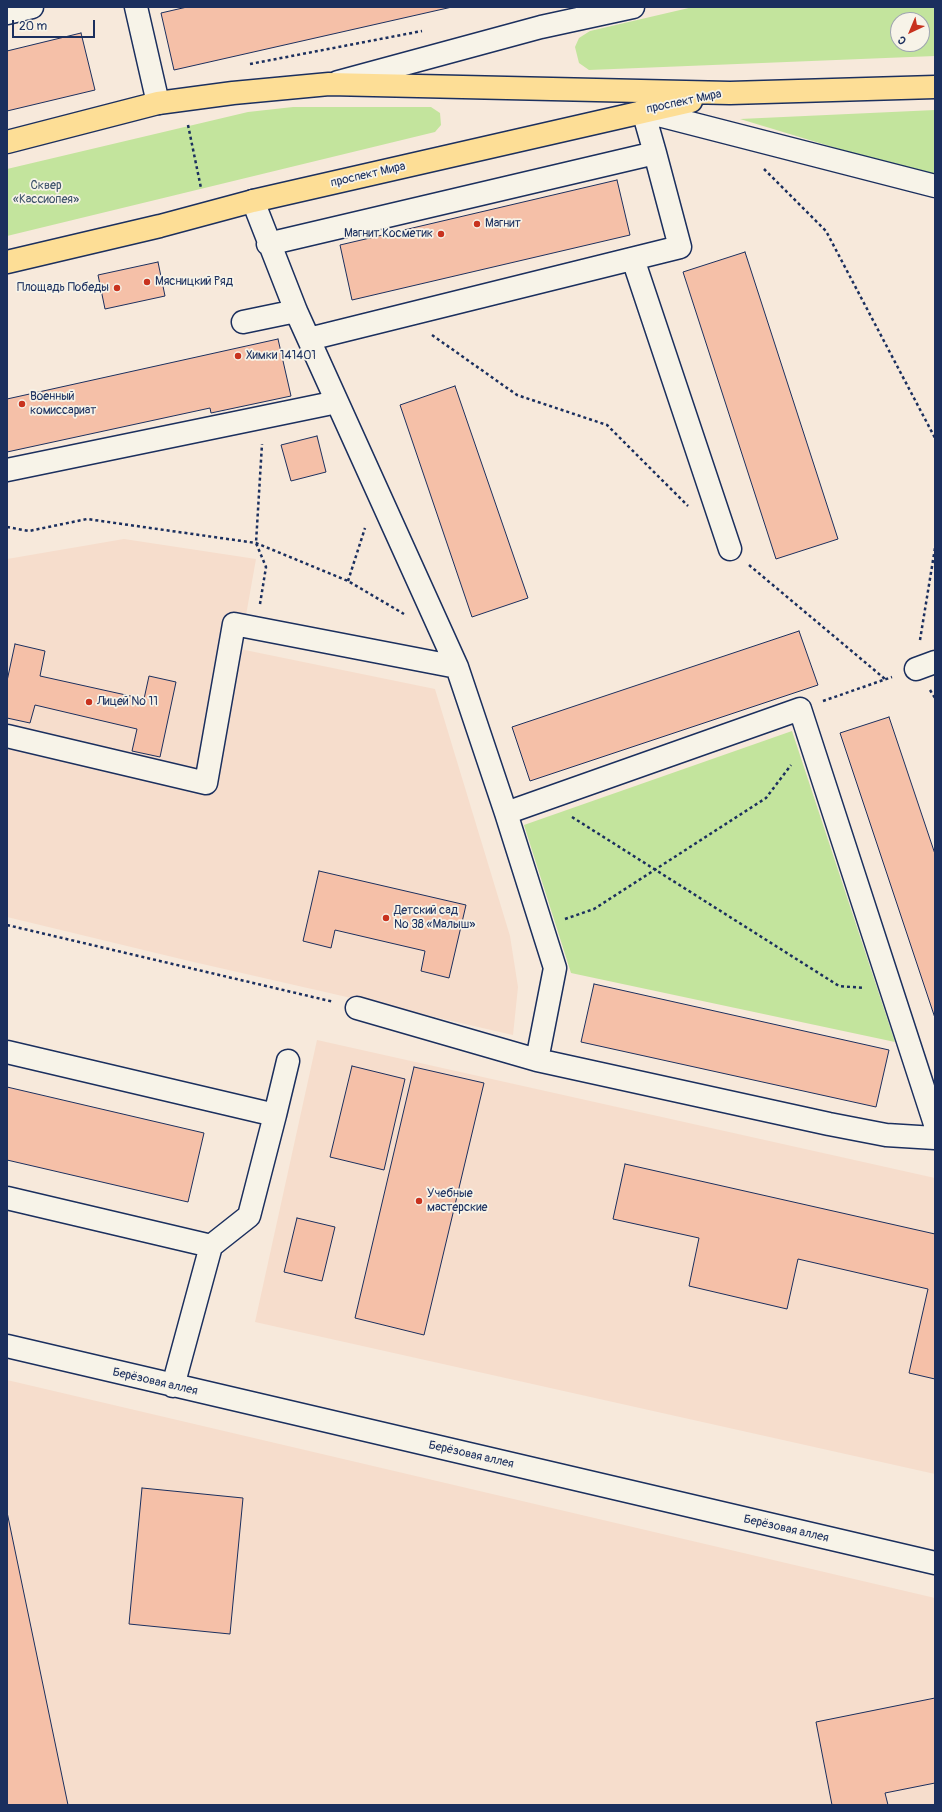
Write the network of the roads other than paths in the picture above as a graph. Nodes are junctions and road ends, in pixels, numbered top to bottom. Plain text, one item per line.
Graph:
1 (32, 7) edge
2 (136, 7) edge
3 (633, 7) edge
4 (7, 13) edge
5 (329, 84) junction
6 (935, 87) edge
7 (730, 93) junction
8 (158, 103) junction
9 (643, 111) junction
10 (7, 142) edge
11 (655, 153) junction
12 (935, 186) edge
13 (253, 202) junction
14 (268, 244) junction
15 (633, 259) junction
16 (7, 262) edge
17 (296, 311) junction
18 (243, 322) dead end
19 (309, 339) junction
20 (337, 402) junction
21 (7, 470) edge
22 (730, 549) road end
23 (457, 667) junction
24 (7, 736) edge
25 (506, 813) junction
26 (357, 1008) road end
27 (7, 1052) edge
28 (537, 1060) junction
29 (288, 1061) dead end
30 (275, 1115) junction
31 (935, 1124) edge
32 (935, 1138) edge
33 (7, 1198) edge
34 (210, 1246) junction
35 (7, 1346) edge
36 (173, 1386) junction
37 (935, 1564) edge

1 - 4 street
2 - 8 street
3 - 5 street
5 - 7 main road, проспект Мира
5 - 8 main road, проспект Мира
6 - 7 main road, проспект Мира
7 - 9 main road, проспект Мира
8 - 10 main road, проспект Мира
9 - 11 street
9 - 12 street
9 - 13 main road, проспект Мира
11 - 14 street
11 - 15 street
13 - 14 street
13 - 16 main road, проспект Мира
14 - 17 street
15 - 19 street
15 - 22 street
17 - 18 street
17 - 19 street
19 - 20 street
20 - 21 street
20 - 23 street
23 - 24 street
23 - 25 street
25 - 28 street
25 - 31 street
26 - 28 street
27 - 30 street
28 - 32 street
29 - 30 street
30 - 34 street
33 - 34 street
34 - 36 street
35 - 36 street, Берёзовая аллея
36 - 37 street, Берёзовая аллея

